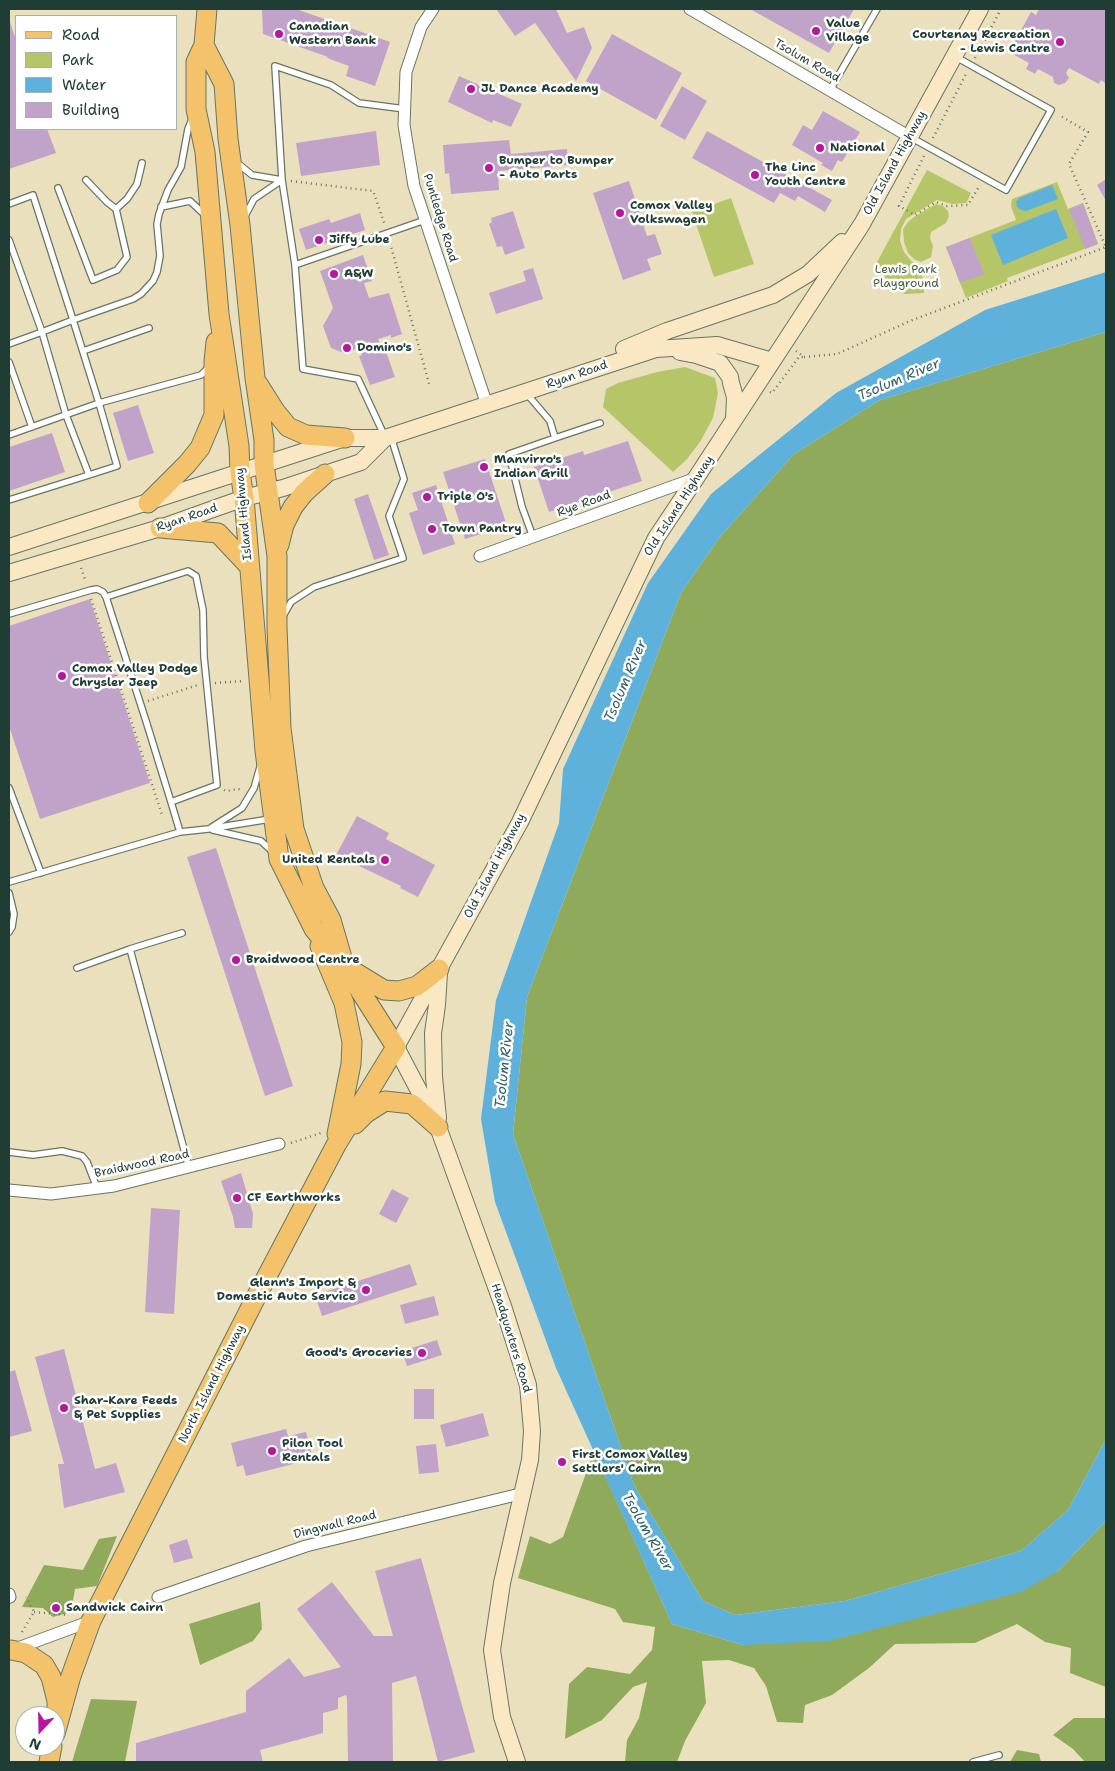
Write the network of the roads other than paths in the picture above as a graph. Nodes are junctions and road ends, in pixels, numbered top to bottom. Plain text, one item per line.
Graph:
1 (207, 9) edge
2 (433, 9) edge
3 (690, 9) edge
4 (877, 9) edge
5 (980, 9) edge
6 (204, 45) junction
7 (954, 56) junction
8 (830, 90) junction
9 (196, 109) junction
10 (405, 109) junction
11 (910, 137) junction
12 (231, 158) junction
13 (142, 163) dead end
14 (86, 180) dead end
15 (282, 180) junction
16 (58, 188) dead end
17 (9, 204) edge
18 (161, 207) junction
19 (116, 209) junction
20 (425, 220) junction
21 (211, 222) junction
22 (862, 224) junction
23 (240, 225) junction
24 (9, 240) edge
25 (295, 265) junction
26 (219, 314) junction
27 (73, 320) junction
28 (149, 328) dead end
29 (42, 332) junction
30 (9, 344) edge
31 (656, 349) junction
32 (83, 351) junction
33 (214, 360) junction
34 (772, 361) junction
35 (9, 362) edge
36 (255, 378) junction
37 (526, 392) junction
38 (99, 403) junction
39 (487, 405) junction
40 (66, 415) junction
41 (734, 420) junction
42 (600, 423) dead end
43 (32, 427) junction
44 (9, 435) edge
45 (345, 438) junction
46 (388, 438) junction
47 (555, 438) junction
48 (264, 464) junction
49 (240, 472) junction
50 (89, 474) junction
51 (325, 474) junction
52 (696, 478) junction
53 (268, 492) junction
54 (244, 498) junction
55 (9, 500) edge
56 (148, 503) junction
57 (160, 528) junction
58 (533, 537) junction
59 (9, 548) edge
60 (277, 556) junction
61 (480, 556) dead end
62 (249, 566) junction
63 (9, 574) edge
64 (106, 597) junction
65 (9, 614) edge
66 (277, 627) junction
67 (265, 751) junction
68 (9, 791) edge
69 (171, 802) junction
70 (285, 824) junction
71 (208, 829) junction
72 (180, 832) junction
73 (279, 858) junction
74 (41, 873) junction
75 (9, 882) edge
76 (9, 893) edge
77 (314, 929) junction
78 (9, 932) edge
79 (182, 933) dead end
80 (130, 949) junction
81 (345, 967) junction
82 (77, 968) dead end
83 (439, 969) junction
84 (396, 1047) junction
85 (438, 1127) junction
86 (330, 1139) junction
87 (284, 1144) road end
88 (9, 1151) edge
89 (189, 1168) junction
90 (96, 1188) junction
91 (9, 1190) edge
92 (524, 1493) junction
93 (158, 1597) dead end
94 (91, 1620) junction
95 (10, 1651) edge
96 (55, 1706) edge
97 (62, 1706) edge
98 (999, 1754) dead end
99 (517, 1762) edge
100 (973, 1762) edge

1 - 6 main road, Island Highway
2 - 10 street, Puntledge Road
3 - 8 street, Tsolum Road
4 - 8 lane
5 - 7 main road, Old Island Highway
6 - 9 main road, Island Highway
6 - 12 main road, Island Highway
7 - 11 main road, Old Island Highway
7 - 11 lane
8 - 11 street, Tsolum Road
9 - 18 lane
9 - 21 main road, Island Highway
10 - 15 lane
10 - 20 street, Puntledge Road
11 - 22 main road, Old Island Highway
12 - 15 lane
12 - 23 main road, Island Highway
13 - 19 lane
14 - 19 lane
15 - 23 lane
15 - 25 lane
16 - 19 lane
17 - 27 lane
18 - 21 lane
18 - 27 lane
20 - 25 lane
20 - 39 street, Puntledge Road
21 - 26 main road, Island Highway
22 - 34 main road, Old Island Highway
22 - 37 main road
23 - 36 main road, Island Highway
24 - 29 lane
25 - 46 lane
26 - 33 main road
26 - 49 main road, Island Highway
27 - 29 lane
27 - 32 lane
28 - 32 lane
29 - 30 lane
29 - 40 lane
31 - 34 main road, Ryan Road
31 - 37 main road, Ryan Road
31 - 41 main road
32 - 38 lane
33 - 38 lane
33 - 56 main road
34 - 41 main road, Old Island Highway
35 - 43 lane
36 - 45 main road
36 - 48 main road, Island Highway
37 - 39 main road, Ryan Road
37 - 47 lane
38 - 40 lane
38 - 50 lane
39 - 46 main road, Ryan Road
40 - 43 lane
40 - 50 lane
41 - 52 main road, Old Island Highway
42 - 47 lane
43 - 44 lane
45 - 46 main road, Ryan Road
45 - 48 main road, Ryan Road
46 - 51 main road, Ryan Road
46 - 66 lane
47 - 58 lane
48 - 49 main road, Ryan Road
48 - 53 main road, Island Highway
49 - 54 main road, Island Highway
49 - 56 main road, Ryan Road
50 - 55 lane
51 - 53 main road, Ryan Road
51 - 60 main road
52 - 58 street, Rye Road
52 - 83 main road, Old Island Highway
53 - 54 main road, Ryan Road
53 - 60 main road, Island Highway
54 - 57 main road, Ryan Road
54 - 62 main road, Island Highway
56 - 59 main road, Ryan Road
57 - 62 main road
57 - 63 main road, Ryan Road
58 - 61 street, Rye Road
60 - 66 main road, Island Highway
62 - 67 main road, Island Highway
64 - 65 lane
64 - 69 lane
64 - 69 lane
66 - 70 main road, Island Highway
67 - 70 main road, Island Highway
67 - 71 lane
68 - 74 lane
69 - 72 lane
70 - 71 lane
70 - 73 main road, Island Highway
70 - 81 main road, Island Highway
71 - 72 lane
71 - 73 lane
72 - 74 lane
73 - 77 main road, Island Highway
74 - 75 lane
76 - 78 lane
77 - 81 main road, Island Highway
77 - 86 main road
79 - 80 lane
80 - 82 lane
80 - 89 lane
81 - 83 main road
81 - 84 main road, Island Highway
83 - 84 main road, Old Island Highway
83 - 85 main road
84 - 85 main road, Headquarters Road
84 - 86 main road, North Island Highway
85 - 86 main road
85 - 92 main road, Headquarters Road
86 - 94 main road, North Island Highway
87 - 89 street, Braidwood Road
88 - 90 lane
89 - 90 street, Braidwood Road
90 - 91 street, Braidwood Road
92 - 93 street, Dingwall Road
92 - 99 main road, Headquarters Road
94 - 95 street
94 - 97 main road, North Island Highway
95 - 96 main road
98 - 100 lane

